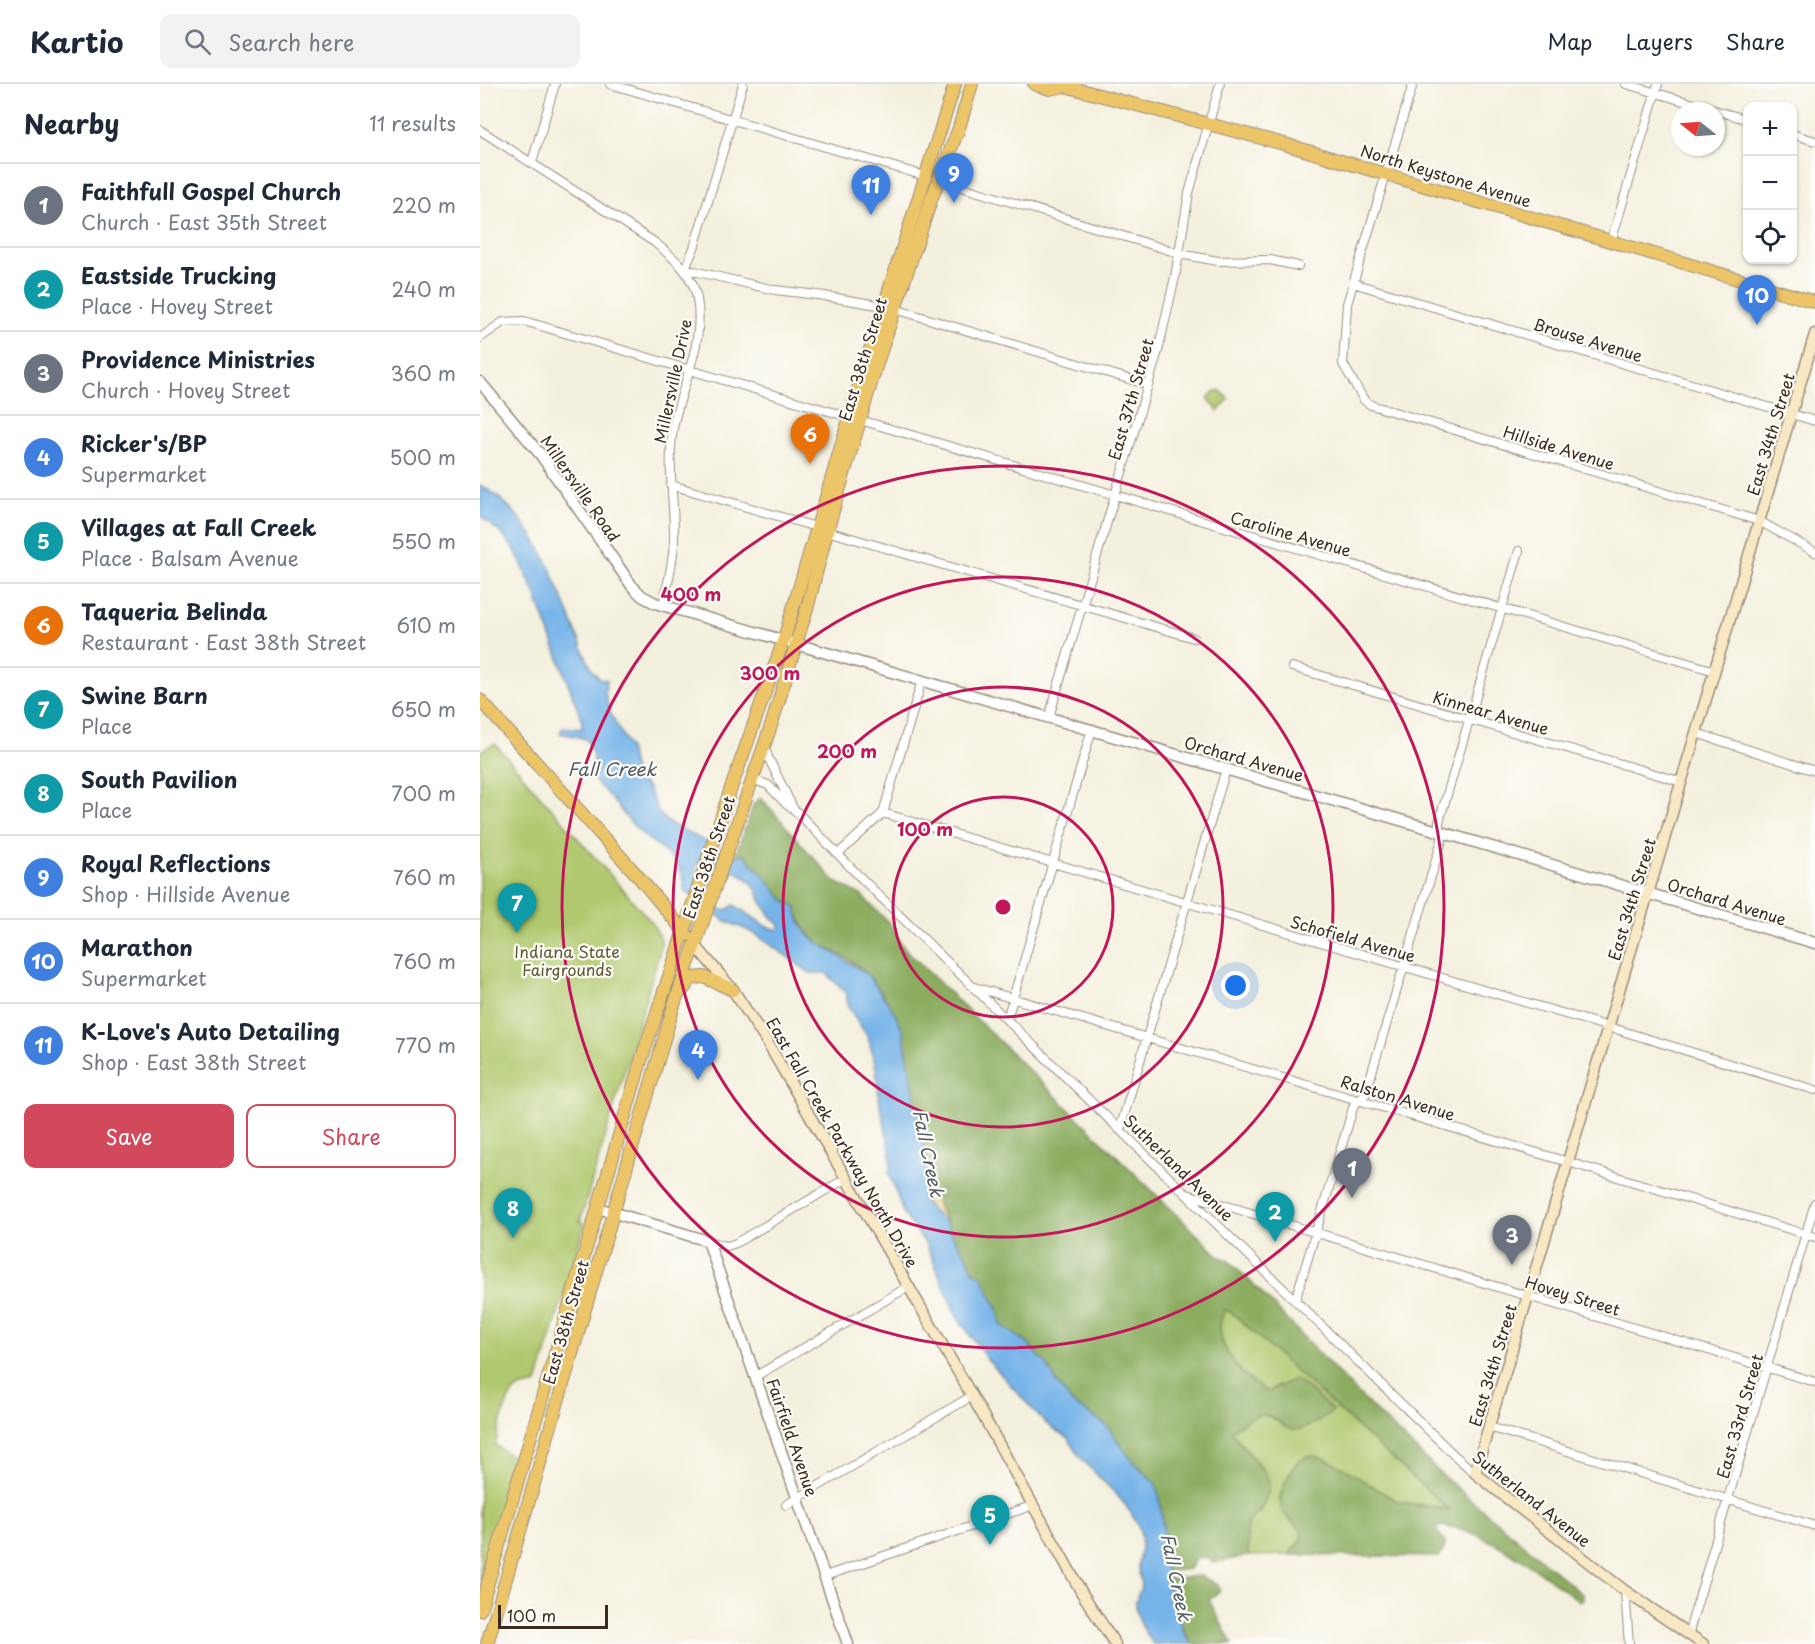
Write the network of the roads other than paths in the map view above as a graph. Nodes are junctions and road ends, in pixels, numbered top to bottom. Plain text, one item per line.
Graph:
1 (555, 84) edge
2 (610, 84) edge
3 (743, 84) edge
4 (955, 84) edge
5 (972, 84) edge
6 (1034, 84) edge
7 (1220, 84) edge
8 (1413, 84) edge
9 (1626, 84) edge
10 (1658, 84) edge
11 (1064, 85) edge
12 (1656, 93) junction
13 (1743, 119) edge
14 (733, 120) junction
15 (1208, 124) junction
16 (480, 129) edge
17 (1797, 136) edge
18 (1815, 141) edge
19 (532, 162) junction
20 (1386, 175) junction
21 (925, 176) junction
22 (939, 180) junction
23 (1611, 242) junction
24 (1179, 253) junction
25 (1298, 266) dead end
26 (684, 269) junction
27 (1353, 283) junction
28 (1815, 302) edge
29 (889, 307) junction
30 (1815, 334) edge
31 (480, 338) edge
32 (690, 369) junction
33 (480, 382) edge
34 (1149, 383) junction
35 (1791, 414) junction
36 (855, 419) junction
37 (1815, 421) edge
38 (671, 485) junction
39 (1116, 495) junction
40 (1759, 521) junction
41 (821, 529) junction
42 (1519, 551) dead end
43 (1815, 552) edge
44 (663, 605) junction
45 (1083, 606) junction
46 (1502, 609) junction
47 (1194, 638) dead end
48 (784, 639) junction
49 (796, 643) junction
50 (1292, 667) dead end
51 (1715, 671) junction
52 (922, 680) junction
53 (480, 700) edge
54 (1049, 717) junction
55 (1469, 720) junction
56 (1092, 729) junction
57 (1696, 734) junction
58 (764, 745) junction
59 (1226, 769) junction
60 (1815, 771) edge
61 (752, 779) junction
62 (1682, 782) junction
63 (794, 809) junction
64 (883, 813) junction
65 (1440, 832) junction
66 (838, 854) junction
67 (1053, 864) junction
68 (1649, 893) junction
69 (1186, 902) junction
70 (683, 932) junction
71 (1815, 943) edge
72 (695, 945) junction
73 (1404, 967) junction
74 (973, 987) junction
75 (733, 990) junction
76 (1013, 998) junction
77 (674, 1005) junction
78 (1007, 1019) junction
79 (1609, 1027) junction
80 (1147, 1036) junction
81 (1815, 1090) edge
82 (1361, 1100) junction
83 (1120, 1130) junction
84 (1568, 1162) junction
85 (845, 1179) junction
86 (1184, 1193) junction
87 (1815, 1203) edge
88 (598, 1208) junction
89 (614, 1213) junction
90 (1315, 1232) junction
91 (1806, 1234) junction
92 (1815, 1237) edge
93 (708, 1241) junction
94 (908, 1287) junction
95 (1528, 1295) junction
96 (1295, 1301) junction
97 (1767, 1367) junction
98 (756, 1376) junction
99 (1815, 1382) edge
100 (972, 1396) junction
101 (1489, 1427) junction
102 (533, 1428) junction
103 (549, 1433) junction
104 (1475, 1473) junction
105 (799, 1498) junction
106 (1729, 1500) junction
107 (1034, 1504) junction
108 (786, 1506) dead end
109 (1815, 1526) edge
110 (825, 1576) junction
111 (1625, 1591) junction
112 (480, 1610) edge
113 (1688, 1635) junction
114 (487, 1644) edge
115 (848, 1644) edge
116 (1115, 1644) edge
117 (1629, 1644) edge
118 (1703, 1644) edge

1 - 19 street
2 - 14 street
3 - 14 street
4 - 21 main road, East 38th Street
5 - 22 main road, East 38th Street
6 - 11 main road, North Keystone Avenue
7 - 15 street, East 37th Street
8 - 20 street
9 - 12 street
10 - 12 street
11 - 15 main road, North Keystone Avenue
12 - 13 street
12 - 23 street
14 - 21 street
14 - 26 street
15 - 20 main road, North Keystone Avenue
15 - 24 street, East 37th Street
16 - 19 street, Millersville Drive
17 - 18 street
19 - 26 street, Millersville Drive
20 - 23 main road, North Keystone Avenue
20 - 27 street
21 - 29 main road, East 38th Street
22 - 24 street
22 - 29 main road, East 38th Street
23 - 28 main road, North Keystone Avenue
24 - 25 street
24 - 34 street, East 37th Street
26 - 29 street
26 - 32 street, Millersville Drive
27 - 35 street, Brouse Avenue
27 - 40 street, Hillside Avenue
29 - 34 street
29 - 36 main road, East 38th Street
30 - 35 main road, East 34th Street
31 - 32 street, Caroline Avenue
32 - 36 street, Caroline Avenue
32 - 38 street, Millersville Drive
33 - 44 street, Millersville Road
34 - 39 street, East 37th Street
35 - 37 street, Brouse Avenue
35 - 40 main road, East 34th Street
36 - 39 street, Caroline Avenue
36 - 41 main road, East 38th Street
38 - 41 street
38 - 44 street, Millersville Drive
39 - 45 street, East 37th Street
39 - 46 street, Caroline Avenue
40 - 43 street, Hillside Avenue
40 - 51 main road, East 34th Street
41 - 45 street
41 - 48 main road, East 38th Street
41 - 49 main road, East 38th Street
42 - 46 street
44 - 48 street, Orchard Avenue
45 - 47 street
45 - 54 street, East 37th Street
46 - 51 street, Caroline Avenue
46 - 55 street
48 - 49 street, Orchard Avenue
48 - 70 main road, East 38th Street
49 - 52 street, Orchard Avenue
49 - 58 main road, East 38th Street
50 - 55 street, Kinnear Avenue
51 - 57 main road, East 34th Street
52 - 54 street, Orchard Avenue
52 - 64 street
53 - 70 main road, East Fall Creek Parkway North Drive
54 - 56 street, Orchard Avenue
55 - 62 street, Kinnear Avenue
55 - 65 street
56 - 59 street, Orchard Avenue
56 - 67 street
57 - 60 street
57 - 62 main road, East 34th Street
58 - 61 main road, East 38th Street
58 - 63 street, Sutherland Avenue
59 - 65 street, Orchard Avenue
59 - 69 street
61 - 63 street, Sutherland Avenue
61 - 72 main road, East 38th Street
62 - 68 main road, East 34th Street
63 - 66 street, Sutherland Avenue
64 - 66 street
64 - 67 street, Schofield Avenue
65 - 68 street, Orchard Avenue
65 - 73 street
66 - 74 street, Sutherland Avenue
67 - 69 street, Schofield Avenue
67 - 76 street
68 - 71 street, Orchard Avenue
68 - 79 main road, East 34th Street
69 - 73 street, Schofield Avenue
69 - 80 street
70 - 72 main road, East Fall Creek Parkway North Drive
70 - 88 main road, East 38th Street
72 - 75 main road, East Fall Creek Parkway North Drive
72 - 77 main road, East 38th Street
73 - 79 street, Schofield Avenue
73 - 82 street
74 - 76 street, Ralston Avenue
74 - 78 street, Sutherland Avenue
75 - 77 main road
75 - 85 main road, East Fall Creek Parkway North Drive
76 - 78 street
76 - 80 street, Ralston Avenue
77 - 89 main road, East 38th Street
78 - 83 street, Sutherland Avenue
79 - 81 street, Schofield Avenue
79 - 84 main road, East 34th Street
80 - 82 street, Ralston Avenue
80 - 83 street
82 - 84 street, Ralston Avenue
82 - 90 street
83 - 86 street, Sutherland Avenue
84 - 91 street, Ralston Avenue
84 - 95 main road, East 34th Street
85 - 93 street
85 - 94 main road, East Fall Creek Parkway North Drive
86 - 90 street, Hovey Street
86 - 96 street, Sutherland Avenue
87 - 91 street, East 33rd Street
88 - 89 street
88 - 102 main road, East 38th Street
89 - 93 street
89 - 103 main road, East 38th Street
90 - 95 street, Hovey Street
90 - 96 street
91 - 92 street, Ralston Avenue
91 - 97 street, East 33rd Street
93 - 98 street, Fairfield Avenue
94 - 98 street
94 - 100 main road, East Fall Creek Parkway North Drive
95 - 97 street, Hovey Street
95 - 101 main road, East 34th Street
96 - 104 street, Sutherland Avenue
97 - 99 street, Hovey Street
97 - 106 street, East 33rd Street
98 - 105 street, Fairfield Avenue
100 - 105 street
100 - 107 main road, East Fall Creek Parkway North Drive
101 - 104 main road, East 34th Street
101 - 106 street
102 - 103 street
102 - 112 main road, East 38th Street
103 - 114 main road, East 38th Street
104 - 111 main road, Sutherland Avenue
105 - 108 street
105 - 110 street, Fairfield Avenue
106 - 109 street
106 - 113 street, East 33rd Street
107 - 110 street
107 - 116 main road, East Fall Creek Parkway North Drive
110 - 115 street, Fairfield Avenue
111 - 113 main road, Sutherland Avenue
111 - 117 street
113 - 118 main road, Sutherland Avenue

